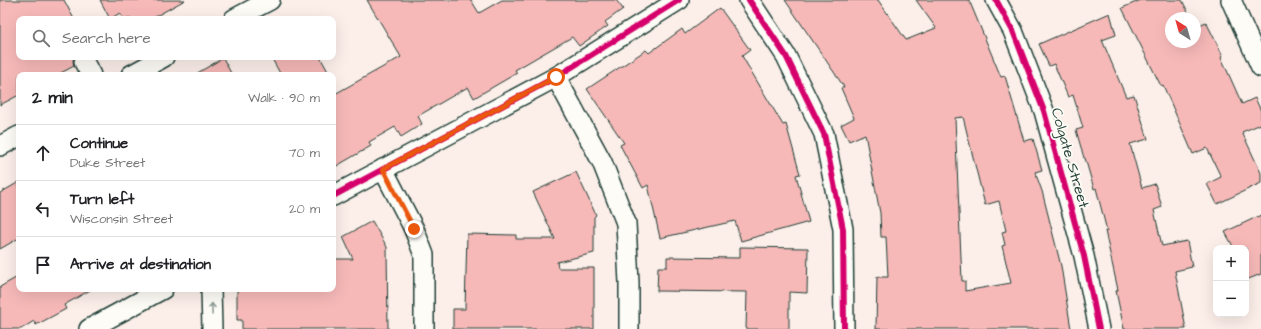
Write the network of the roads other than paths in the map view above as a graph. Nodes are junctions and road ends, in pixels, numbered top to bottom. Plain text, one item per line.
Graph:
1 (270, 0) edge
2 (679, 0) edge
3 (749, 0) edge
4 (996, 0) edge
5 (1231, 0) edge
6 (240, 16) edge
7 (158, 60) edge
8 (1261, 67) edge
9 (136, 72) edge
10 (556, 77) junction
11 (16, 138) edge
12 (0, 146) edge
13 (383, 169) junction
14 (336, 194) edge
15 (157, 292) edge
16 (212, 292) edge
17 (89, 329) edge
18 (212, 329) edge
19 (424, 329) edge
20 (629, 329) edge
21 (844, 329) edge
22 (1099, 329) edge

1 - 6 street
2 - 10 street
3 - 21 street
4 - 22 street, Colgate Street
5 - 8 street
7 - 9 street
10 - 13 street
10 - 20 street
11 - 12 street
13 - 14 street
13 - 19 street
15 - 17 street
18 -> 16 street

